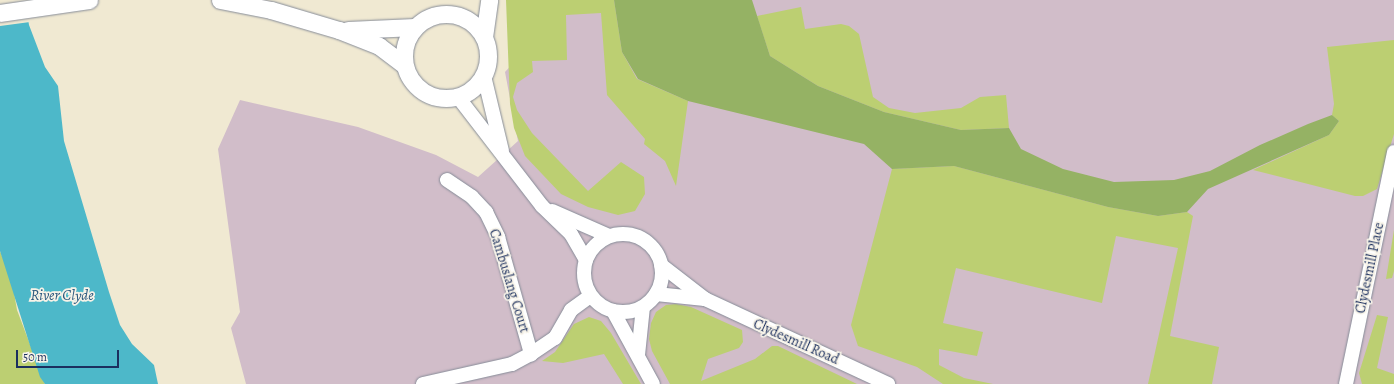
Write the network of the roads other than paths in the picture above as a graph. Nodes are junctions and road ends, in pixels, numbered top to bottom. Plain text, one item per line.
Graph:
1 (89, 0) edge
2 (220, 0) edge
3 (457, 0) edge
4 (489, 0) edge
5 (0, 13) edge
6 (446, 14) junction
7 (415, 27) junction
8 (340, 30) junction
9 (484, 37) junction
10 (404, 65) junction
11 (484, 76) junction
12 (458, 97) junction
13 (1394, 152) edge
14 (504, 157) junction
15 (447, 180) dead end
16 (542, 206) junction
17 (609, 236) junction
18 (586, 260) junction
19 (661, 265) junction
20 (656, 294) junction
21 (590, 296) junction
22 (705, 299) junction
23 (643, 307) junction
24 (613, 311) junction
25 (531, 354) junction
26 (638, 355) junction
27 (423, 384) edge
28 (653, 384) edge
29 (888, 384) edge
30 (1346, 384) edge

1 - 5 street
2 - 8 street
3 - 6 street
4 - 9 street
6 - 7 street
6 - 9 street
7 - 8 street
7 - 10 street
8 - 10 street
9 - 11 street
10 - 12 street
11 - 12 street
11 - 14 street
12 - 14 street
13 - 30 street, Clydesmill Place
14 - 16 street
15 - 25 street, Cambuslang Court
16 - 17 street
16 - 18 street
17 - 18 street
17 - 19 street
18 - 21 street
19 - 20 street
19 - 22 street, Clydesmill Road
20 - 22 street, Clydesmill Road
20 - 23 street
21 - 24 street
21 - 25 street
22 - 29 street, Clydesmill Road
23 - 24 street
23 - 26 street
24 - 26 street
25 - 27 street
26 - 28 street

